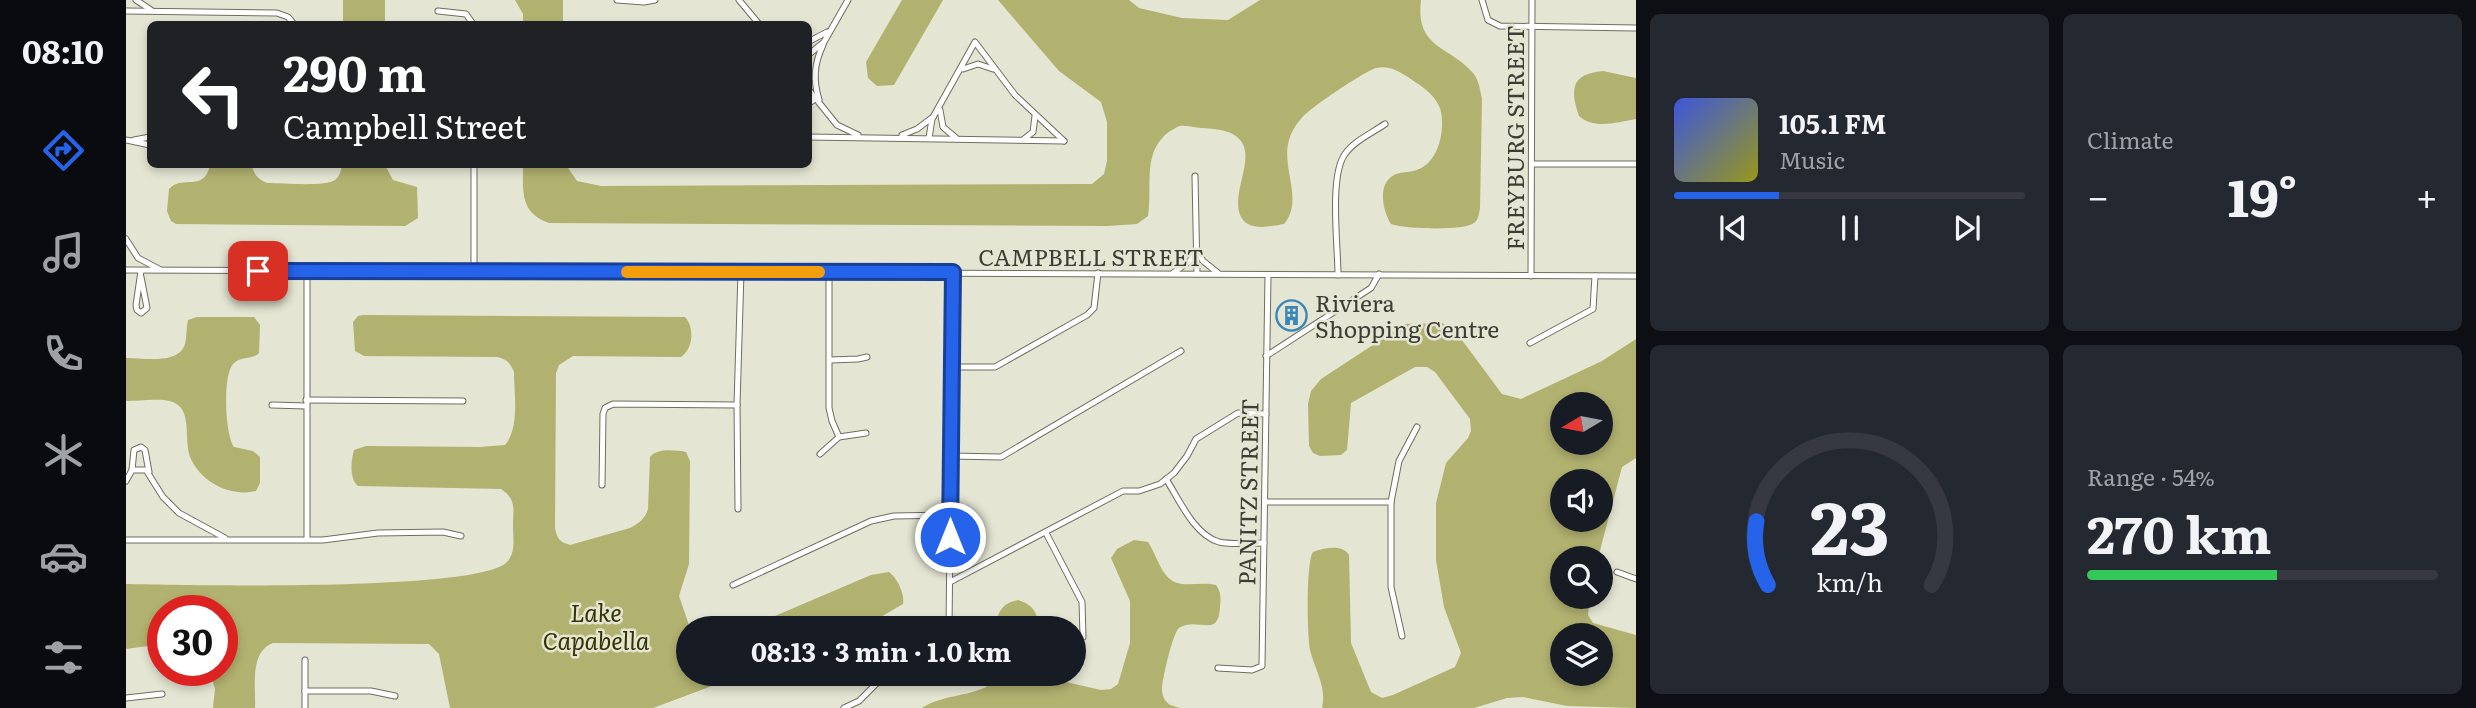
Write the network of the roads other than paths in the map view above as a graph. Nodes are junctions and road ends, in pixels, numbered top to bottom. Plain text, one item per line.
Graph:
1 (136, 0) edge
2 (617, 0) edge
3 (655, 0) edge
4 (739, 0) edge
5 (848, 0) edge
6 (1482, 0) edge
7 (1532, 0) edge
8 (126, 11) edge
9 (154, 11) junction
10 (438, 11) dead end
11 (291, 21) edge
12 (471, 21) edge
13 (756, 21) edge
14 (834, 26) junction
15 (1532, 28) junction
16 (1636, 28) edge
17 (812, 40) edge
18 (824, 42) junction
19 (812, 52) edge
20 (996, 70) junction
21 (959, 73) junction
22 (812, 93) edge
23 (817, 98) junction
24 (812, 101) edge
25 (942, 103) junction
26 (936, 113) junction
27 (1034, 114) junction
28 (1385, 124) dead end
29 (147, 137) edge
30 (812, 137) edge
31 (871, 138) junction
32 (896, 138) junction
33 (929, 138) junction
34 (962, 139) junction
35 (128, 140) edge
36 (1021, 140) junction
37 (147, 144) edge
38 (1532, 164) junction
39 (1636, 164) edge
40 (474, 168) edge
41 (1195, 176) dead end
42 (126, 239) edge
43 (1196, 249) junction
44 (126, 270) edge
45 (162, 271) junction
46 (307, 271) junction
47 (474, 272) junction
48 (741, 272) junction
49 (829, 272) junction
50 (953, 272) junction
51 (1098, 274) junction
52 (1170, 274) junction
53 (1197, 274) junction
54 (1220, 274) junction
55 (1379, 274) junction
56 (141, 275) junction
57 (1268, 275) junction
58 (1338, 275) junction
59 (1531, 276) junction
60 (1595, 276) junction
61 (1636, 276) edge
62 (1530, 343) dead end
63 (1181, 351) dead end
64 (1266, 356) junction
65 (867, 357) dead end
66 (830, 360) junction
67 (951, 367) junction
68 (463, 401) dead end
69 (306, 403) junction
70 (271, 405) dead end
71 (737, 405) junction
72 (1266, 414) junction
73 (1417, 427) dead end
74 (866, 433) dead end
75 (839, 437) junction
76 (820, 454) dead end
77 (950, 456) junction
78 (132, 470) junction
79 (149, 474) junction
80 (1166, 480) junction
81 (126, 481) edge
82 (602, 485) dead end
83 (1265, 502) junction
84 (1391, 502) junction
85 (738, 509) dead end
86 (950, 515) junction
87 (194, 523) junction
88 (1046, 533) junction
89 (461, 536) dead end
90 (190, 539) junction
91 (226, 539) junction
92 (307, 539) junction
93 (126, 540) edge
94 (1264, 543) junction
95 (1617, 572) dead end
96 (1636, 579) edge
97 (950, 582) junction
98 (733, 585) dead end
99 (949, 616) edge
100 (1082, 616) edge
101 (1402, 636) dead end
102 (305, 660) dead end
103 (1218, 668) dead end
104 (874, 686) edge
105 (305, 691) junction
106 (162, 694) dead end
107 (396, 696) dead end
108 (126, 698) edge
109 (305, 708) edge
110 (844, 708) edge

1 - 9 street
2 - 3 street
4 - 13 street
5 - 14 street
6 - 15 street
7 - 15 street, FREYBURG STREET
8 - 9 street
9 - 11 street
10 - 12 street
14 - 17 street
14 - 18 street
15 - 16 street
15 - 38 street, FREYBURG STREET
18 - 19 street
18 - 23 street
20 - 21 street
20 - 21 street
20 - 27 street
21 - 25 street
22 - 23 street
23 - 24 street
23 - 31 street
25 - 26 street
25 - 34 street
26 - 32 street
26 - 33 street
27 - 36 street
27 - 36 street
28 - 58 street
29 - 35 street
30 - 31 street
31 - 32 street
32 - 33 street
33 - 34 street
34 - 36 street
35 - 37 street
38 - 39 street
38 - 59 street, FREYBURG STREET
40 - 47 street
41 - 43 street
42 - 45 street
43 - 52 street
43 - 53 street
43 - 54 street
44 - 56 street, CAMPBELL STREET
45 - 46 street, CAMPBELL STREET
45 - 56 street, CAMPBELL STREET
46 - 47 street, CAMPBELL STREET
46 - 69 street
47 - 48 street, CAMPBELL STREET
48 - 49 street, CAMPBELL STREET
48 - 71 street
49 - 50 street, CAMPBELL STREET
49 - 66 street
50 - 51 street, CAMPBELL STREET
50 - 67 street
51 - 52 street, CAMPBELL STREET
51 - 67 street
52 - 53 street, CAMPBELL STREET
53 - 54 street, CAMPBELL STREET
54 - 57 street, CAMPBELL STREET
55 - 58 street, CAMPBELL STREET
55 - 59 street, CAMPBELL STREET
55 - 64 street
56 - 56 street
57 - 58 street, CAMPBELL STREET
57 - 64 street, PANITZ STREET
59 - 60 street, CAMPBELL STREET
60 - 61 street, CAMPBELL STREET
60 - 62 street
63 - 77 street
64 - 72 street, PANITZ STREET
65 - 66 street
66 - 75 street
67 - 77 street
68 - 69 street
69 - 70 street
69 - 92 street
71 - 82 street
71 - 85 street
72 - 80 street
72 - 83 street, PANITZ STREET
73 - 84 street
74 - 75 street
75 - 76 street
77 - 86 street
78 - 79 street
78 - 79 street
78 - 81 street
79 - 87 street
80 - 88 street
80 - 94 street
83 - 84 street
83 - 94 street, PANITZ STREET
84 - 101 street
86 - 97 street
86 - 98 street
87 - 90 street
87 - 91 street
88 - 97 street
88 - 100 street
89 - 92 street
90 - 91 street
90 - 93 street
91 - 92 street
94 - 103 street, PANITZ STREET
95 - 96 street
97 - 99 street
102 - 105 street
104 - 110 street
105 - 107 street
105 - 109 street
106 - 108 street

